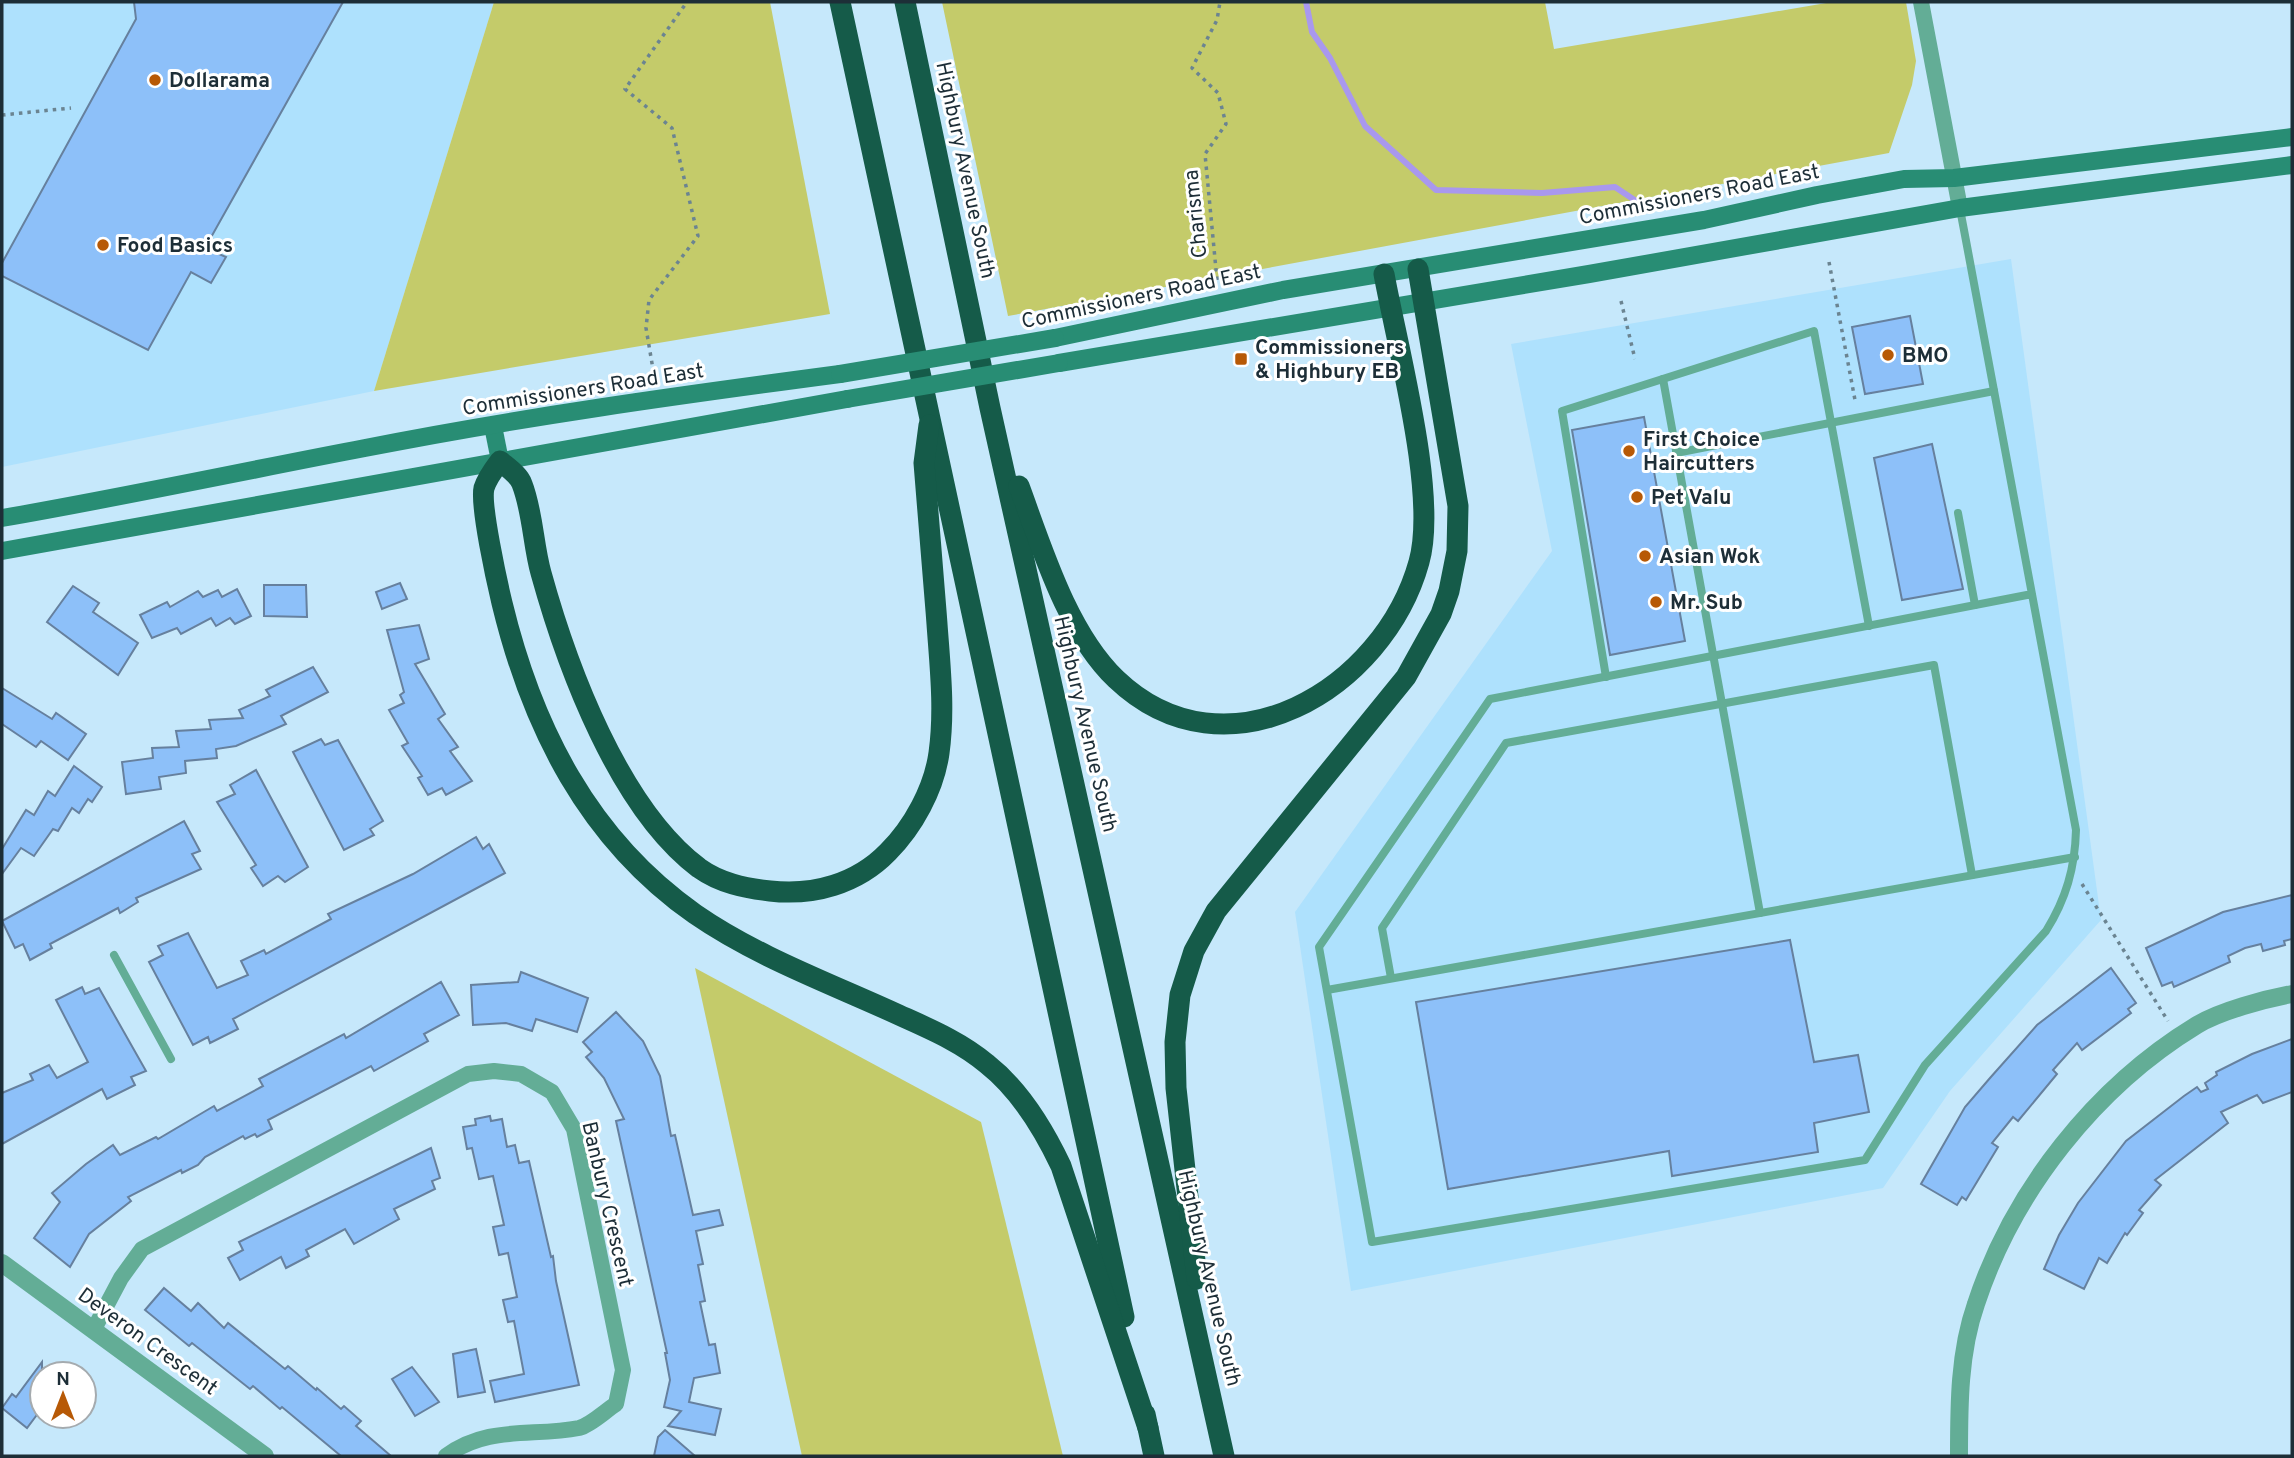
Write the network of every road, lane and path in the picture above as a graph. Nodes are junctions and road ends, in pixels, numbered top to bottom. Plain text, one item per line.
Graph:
1 (687, 2) edge
2 (840, 2) edge
3 (905, 2) edge
4 (1220, 2) edge
5 (1921, 2) edge
6 (71, 108) dead end
7 (2, 115) edge
8 (2292, 137) edge
9 (2292, 165) edge
10 (1954, 178) junction
11 (1960, 208) junction
12 (1829, 262) dead end
13 (1418, 268) junction
14 (1384, 274) junction
15 (1217, 280) dead end
16 (1620, 301) dead end
17 (1424, 302) junction
18 (1390, 308) junction
19 (1635, 359) dead end
20 (1663, 379) junction
21 (655, 382) dead end
22 (1994, 391) junction
23 (1855, 400) dead end
24 (990, 408) junction
25 (1831, 423) junction
26 (929, 425) junction
27 (493, 426) junction
28 (1676, 453) junction
29 (500, 461) junction
30 (1958, 513) dead end
31 (2, 518) edge
32 (2, 551) edge
33 (2032, 594) junction
34 (1975, 605) junction
35 (1869, 626) junction
36 (1711, 656) junction
37 (1606, 677) junction
38 (1720, 704) junction
39 (2075, 857) junction
40 (2073, 869) junction
41 (1972, 875) junction
42 (1760, 913) junction
43 (114, 955) dead end
44 (1391, 978) junction
45 (1326, 989) junction
46 (2292, 994) edge
47 (2168, 1021) dead end
48 (171, 1059) dead end
49 (2, 1263) edge
50 (94, 1329) junction
51 (1210, 1389) junction
52 (1148, 1428) junction
53 (265, 1456) edge
54 (446, 1456) edge
55 (1154, 1456) edge
56 (1224, 1456) edge
57 (1959, 1456) edge

1 - 21 path
2 - 26 highway
3 - 24 highway, Highbury Avenue South
4 - 15 path, Charisma
5 - 10 street
6 - 7 path
8 - 10 main road, Commissioners Road East
9 - 11 main road
10 - 11 street
10 - 13 main road, Commissioners Road East
11 - 17 main road
11 - 22 lane
12 - 23 path
13 - 14 main road, Commissioners Road East
13 - 17 highway
14 - 18 highway
14 - 27 main road, Commissioners Road East, bridge
16 - 19 path
17 - 18 main road
17 - 51 highway
18 - 24 highway
18 - 29 main road, bridge
20 - 25 lane
20 - 28 lane
20 - 37 lane
22 - 25 lane
22 - 33 lane
24 - 51 highway, Highbury Avenue South
25 - 28 lane
25 - 35 lane
26 - 29 highway
26 - 52 highway
27 - 29 main road
27 - 31 main road, Commissioners Road East
28 - 36 lane
29 - 32 main road
29 - 52 highway
30 - 34 lane
33 - 34 lane
33 - 39 lane
34 - 35 lane
35 - 36 lane
36 - 37 lane
36 - 38 lane
37 - 45 lane
38 - 41 lane
38 - 42 lane
38 - 44 lane
39 - 40 lane
39 - 41 lane
40 - 45 lane
40 - 47 path
41 - 42 lane
42 - 44 lane
43 - 48 lane
44 - 45 lane
46 - 57 street
49 - 50 street, Deveron Crescent
50 - 53 street, Deveron Crescent
50 - 54 street, Banbury Crescent
51 - 56 highway, Highbury Avenue South
52 - 55 highway

